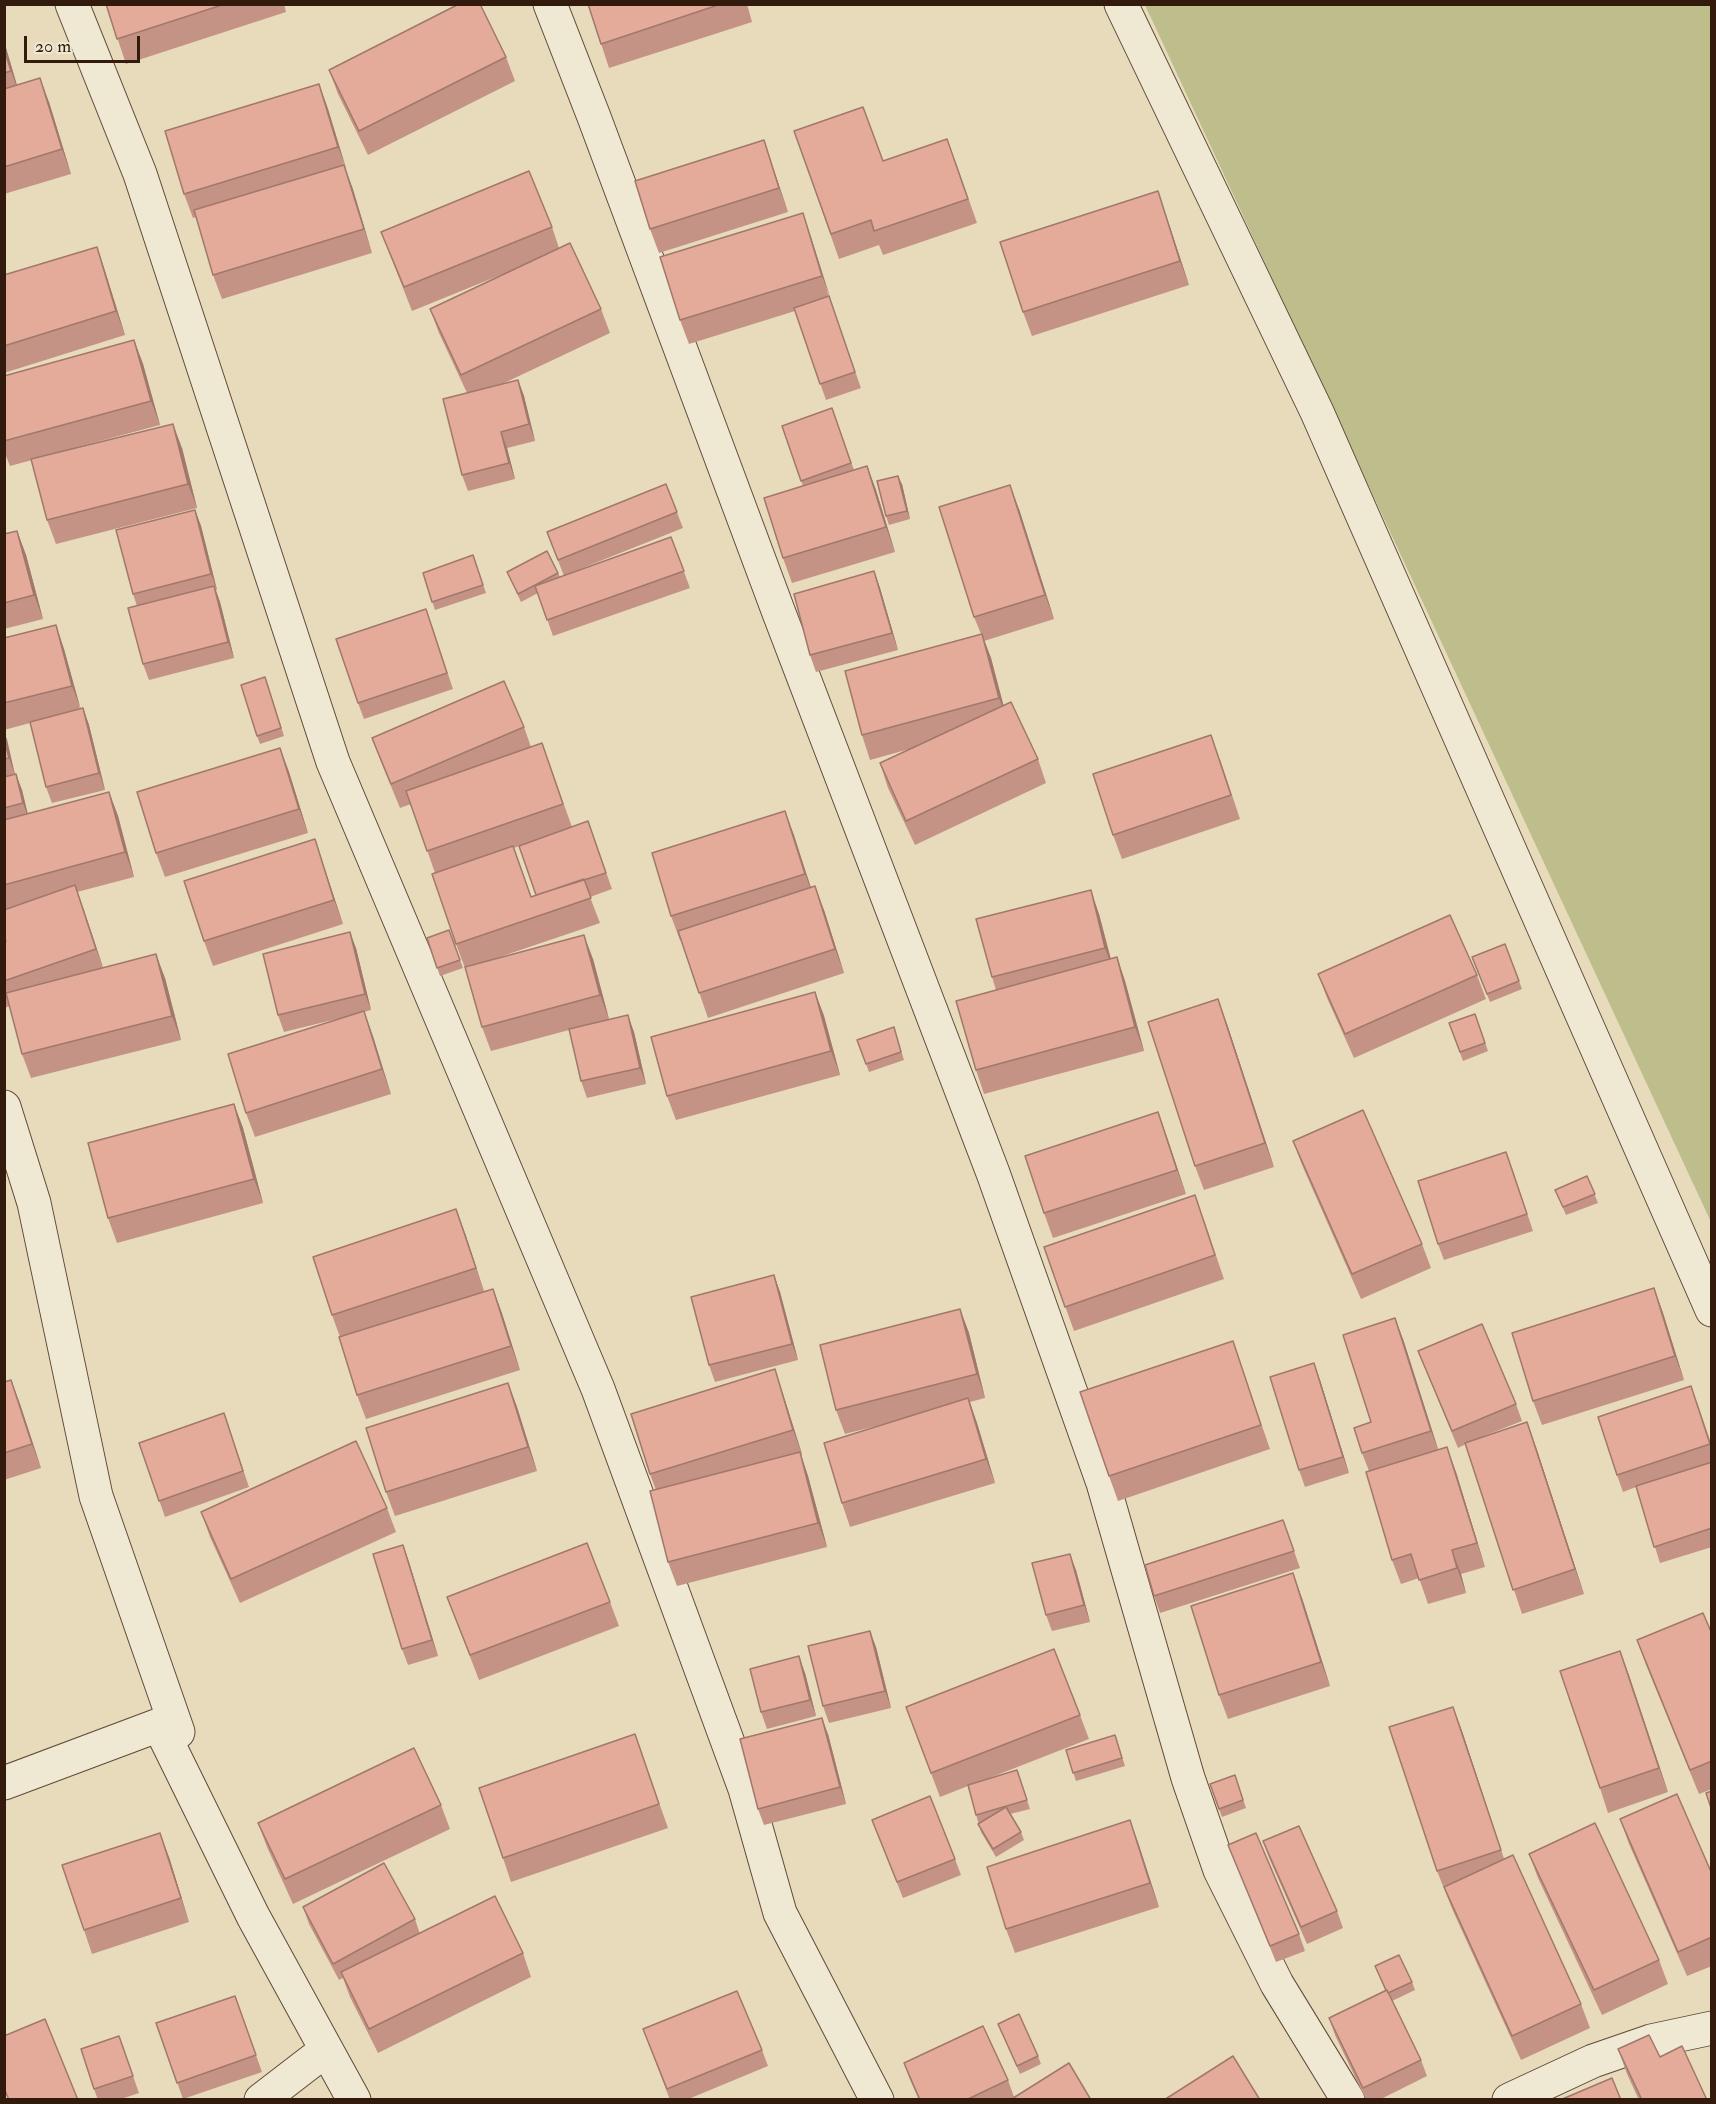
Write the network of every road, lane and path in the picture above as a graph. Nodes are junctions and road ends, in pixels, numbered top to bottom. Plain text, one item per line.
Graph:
1 (72, 4) edge
2 (550, 4) edge
3 (1121, 4) edge
4 (4, 1107) edge
5 (1712, 1310) edge
6 (159, 1725) junction
7 (4, 1783) edge
8 (1712, 2028) edge
9 (326, 2050) junction
10 (261, 2100) edge
11 (354, 2100) edge
12 (877, 2100) edge
13 (1348, 2100) edge
14 (1509, 2100) edge

1 - 12 street
2 - 13 street
3 - 5 street
4 - 6 street
6 - 7 street
6 - 9 street
8 - 14 street
9 - 10 street
9 - 11 street

